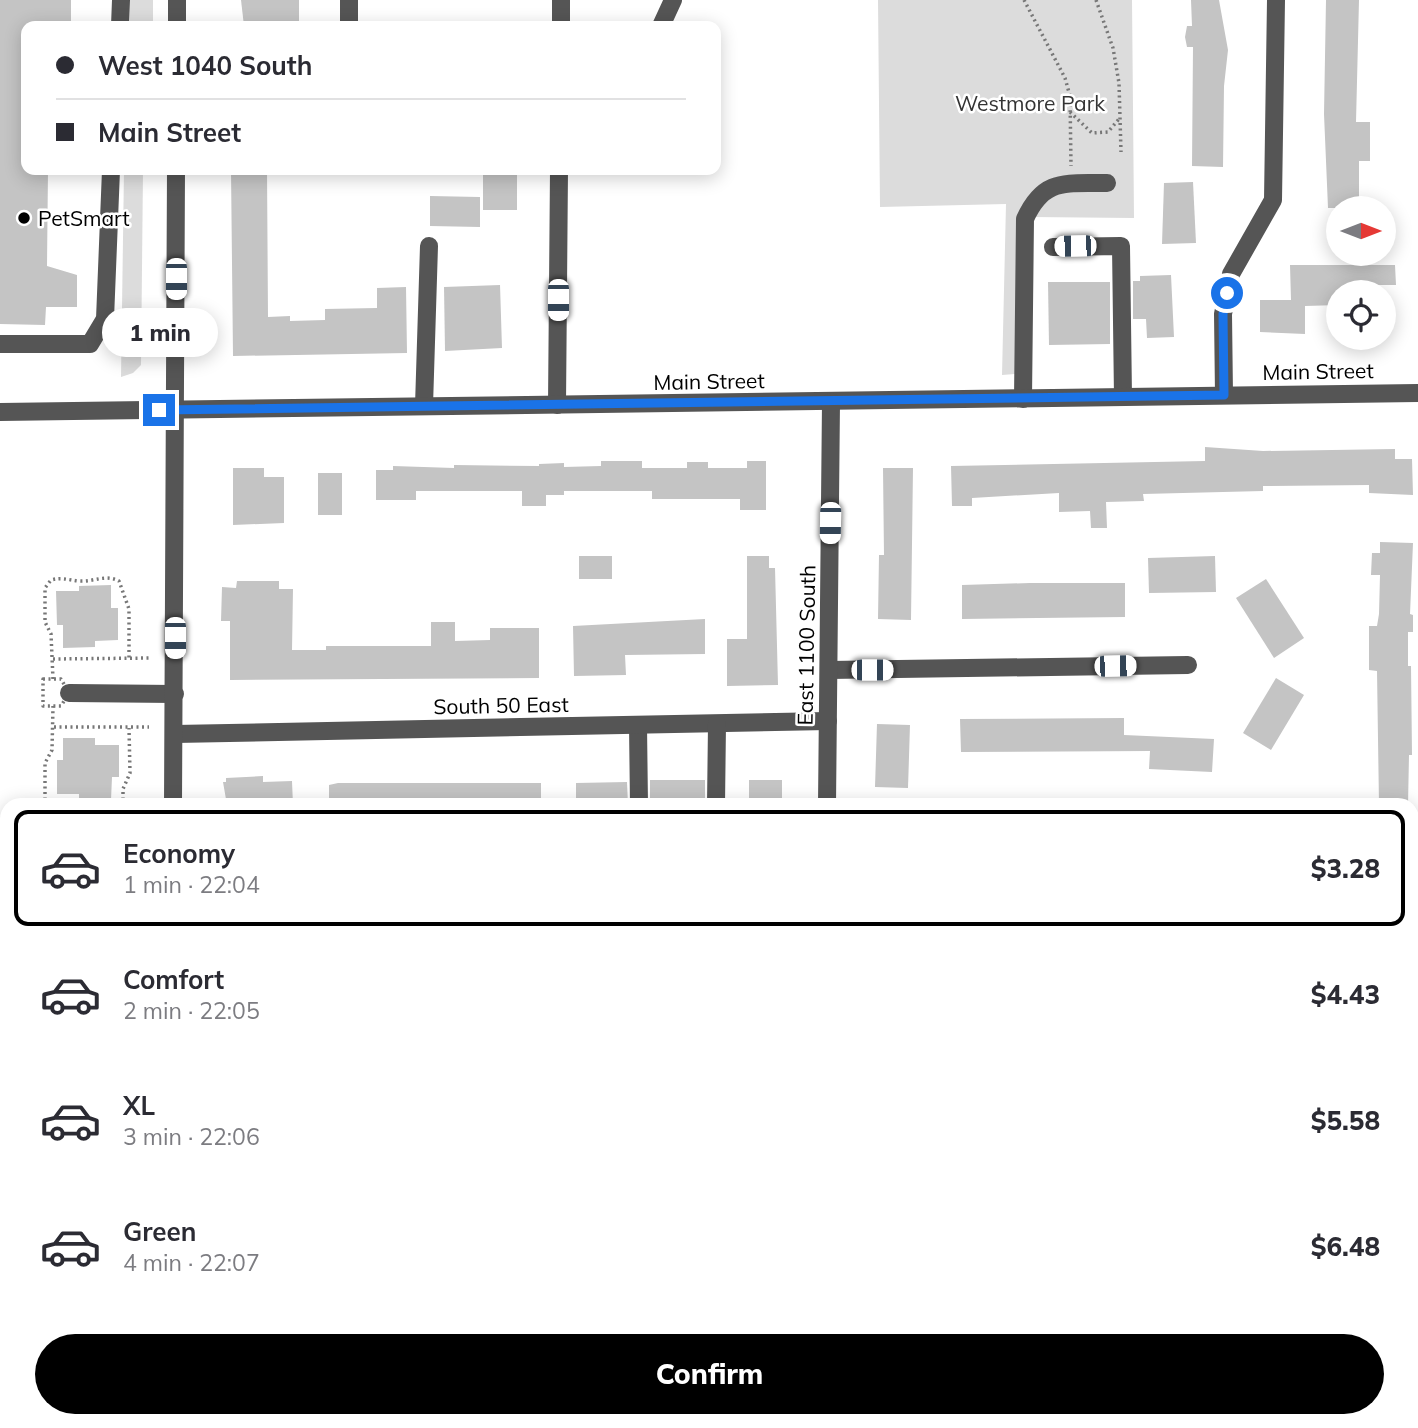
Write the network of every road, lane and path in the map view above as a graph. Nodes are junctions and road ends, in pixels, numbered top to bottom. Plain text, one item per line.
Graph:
1 (121, 0) edge
2 (177, 0) edge
3 (349, 0) edge
4 (673, 0) edge
5 (1024, 0) edge
6 (1096, 0) edge
7 (1276, 0) edge
8 (561, 2) edge
9 (120, 21) edge
10 (177, 21) edge
11 (349, 21) edge
12 (561, 21) edge
13 (663, 21) edge
14 (1070, 112) junction
15 (1119, 119) junction
16 (1071, 152) dead end
17 (1121, 152) dead end
18 (111, 175) edge
19 (176, 175) edge
20 (559, 175) edge
21 (1107, 183) dead end
22 (429, 246) dead end
23 (1053, 247) dead end
24 (0, 344) edge
25 (1418, 393) edge
26 (1224, 395) junction
27 (1122, 397) junction
28 (1023, 399) junction
29 (831, 402) junction
30 (557, 405) junction
31 (424, 407) junction
32 (175, 409) junction
33 (0, 412) edge
34 (129, 658) junction
35 (150, 658) dead end
36 (53, 659) junction
37 (1188, 665) dead end
38 (829, 670) junction
39 (53, 679) dead end
40 (69, 693) dead end
41 (175, 694) junction
42 (53, 706) dead end
43 (828, 722) junction
44 (718, 724) junction
45 (638, 725) junction
46 (54, 727) junction
47 (129, 727) junction
48 (149, 727) dead end
49 (175, 734) junction
50 (45, 798) edge
51 (123, 798) edge
52 (173, 798) edge
53 (639, 798) edge
54 (716, 798) edge
55 (827, 798) edge

1 - 9 street
2 - 10 street
3 - 11 street
4 - 13 street
5 - 14 path
6 - 15 path
7 - 26 street
8 - 12 street
14 - 15 path
14 - 16 path
15 - 17 path
18 - 24 street
19 - 32 street
20 - 30 street
21 - 28 street
22 - 31 street
23 - 27 street
25 - 26 street, Main Street
26 - 27 street, Main Street
27 - 28 street, Main Street
28 - 29 street, Main Street
29 - 30 street, Main Street
29 - 38 street, East 1100 South
30 - 31 street, Main Street
31 - 32 street, Main Street
32 - 33 street, Main Street
32 - 41 street
34 - 35 path
34 - 36 path
34 - 36 path
36 - 39 path
37 - 38 street
38 - 43 street, East 1100 South
40 - 41 street
41 - 49 street
42 - 46 path
43 - 44 street, South 50 East
43 - 55 street, East 1100 South
44 - 45 street, South 50 East
44 - 54 street
45 - 49 street, South 50 East
45 - 53 street
46 - 47 path
46 - 50 path
47 - 48 path
47 - 51 path
49 - 52 street

